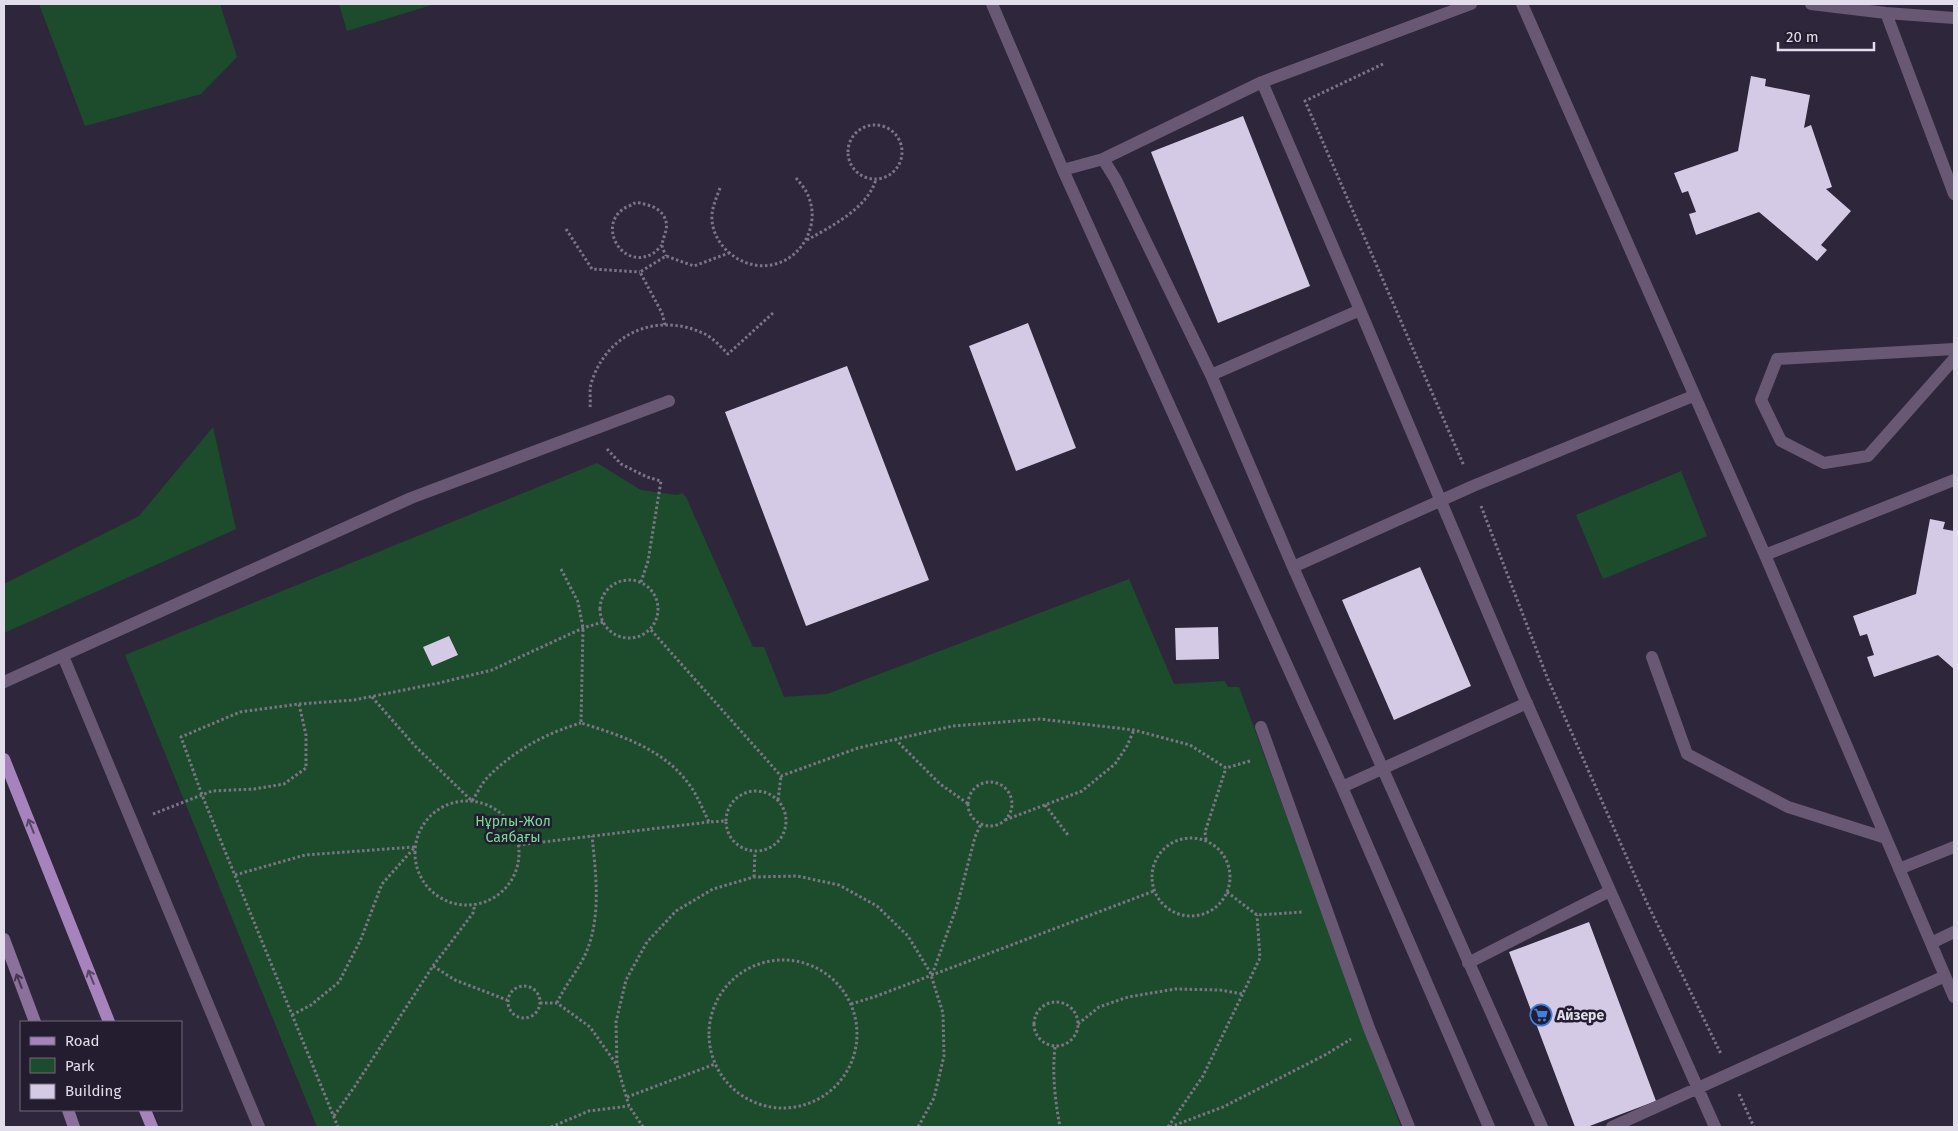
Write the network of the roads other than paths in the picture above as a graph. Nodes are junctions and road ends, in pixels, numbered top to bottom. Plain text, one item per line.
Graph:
1 (992, 4) edge
2 (1471, 4) edge
3 (1522, 4) edge
4 (1811, 4) edge
5 (1886, 13) junction
6 (1954, 18) edge
7 (1262, 82) junction
8 (1104, 159) junction
9 (1063, 170) junction
10 (1954, 194) edge
11 (1360, 310) junction
12 (1954, 349) edge
13 (1954, 359) edge
14 (1211, 375) junction
15 (1693, 396) junction
16 (668, 401) dead end
17 (1954, 480) edge
18 (1441, 500) junction
19 (1765, 556) junction
20 (1293, 567) junction
21 (63, 656) junction
22 (1652, 657) dead end
23 (4, 682) edge
24 (1527, 703) junction
25 (1261, 727) dead end
26 (4, 759) edge
27 (1382, 769) junction
28 (1342, 787) junction
29 (1886, 838) junction
30 (1954, 847) edge
31 (1899, 869) junction
32 (1610, 891) junction
33 (1954, 932) edge
34 (4, 939) edge
35 (1930, 943) junction
36 (1468, 963) junction
37 (1945, 976) junction
38 (1954, 998) edge
39 (35, 1021) edge
40 (110, 1021) edge
41 (1698, 1088) junction
42 (68, 1111) edge
43 (145, 1111) edge
44 (74, 1127) edge
45 (152, 1127) edge
46 (259, 1127) edge
47 (1409, 1127) edge
48 (1489, 1127) edge
49 (1542, 1127) edge
50 (1612, 1127) edge
51 (1715, 1127) edge

1 - 9 lane
2 - 7 lane
3 - 15 lane
4 - 5 lane
5 - 6 lane
5 - 10 lane
7 - 8 lane
7 - 11 lane
8 - 9 lane
8 - 14 lane
9 - 28 lane
11 - 14 lane
11 - 18 lane
12 - 13 lane
14 - 20 lane
15 - 18 lane
15 - 19 lane
16 - 21 lane
17 - 19 lane
18 - 20 lane
18 - 24 lane
19 - 29 lane
20 - 27 lane
21 - 23 lane
21 - 46 lane
22 - 29 lane
24 - 27 lane
24 - 32 lane
25 - 47 lane
40 -> 26 main road
27 - 28 lane
27 - 36 lane
28 - 48 lane
29 - 31 lane
30 - 31 lane
31 - 35 lane
32 - 36 lane
32 - 41 lane
33 - 35 lane
39 -> 34 main road
35 - 37 lane
36 - 49 lane
37 - 38 lane
37 - 41 lane
41 - 50 lane
41 - 51 lane
42 - 44 main road
43 - 45 main road

